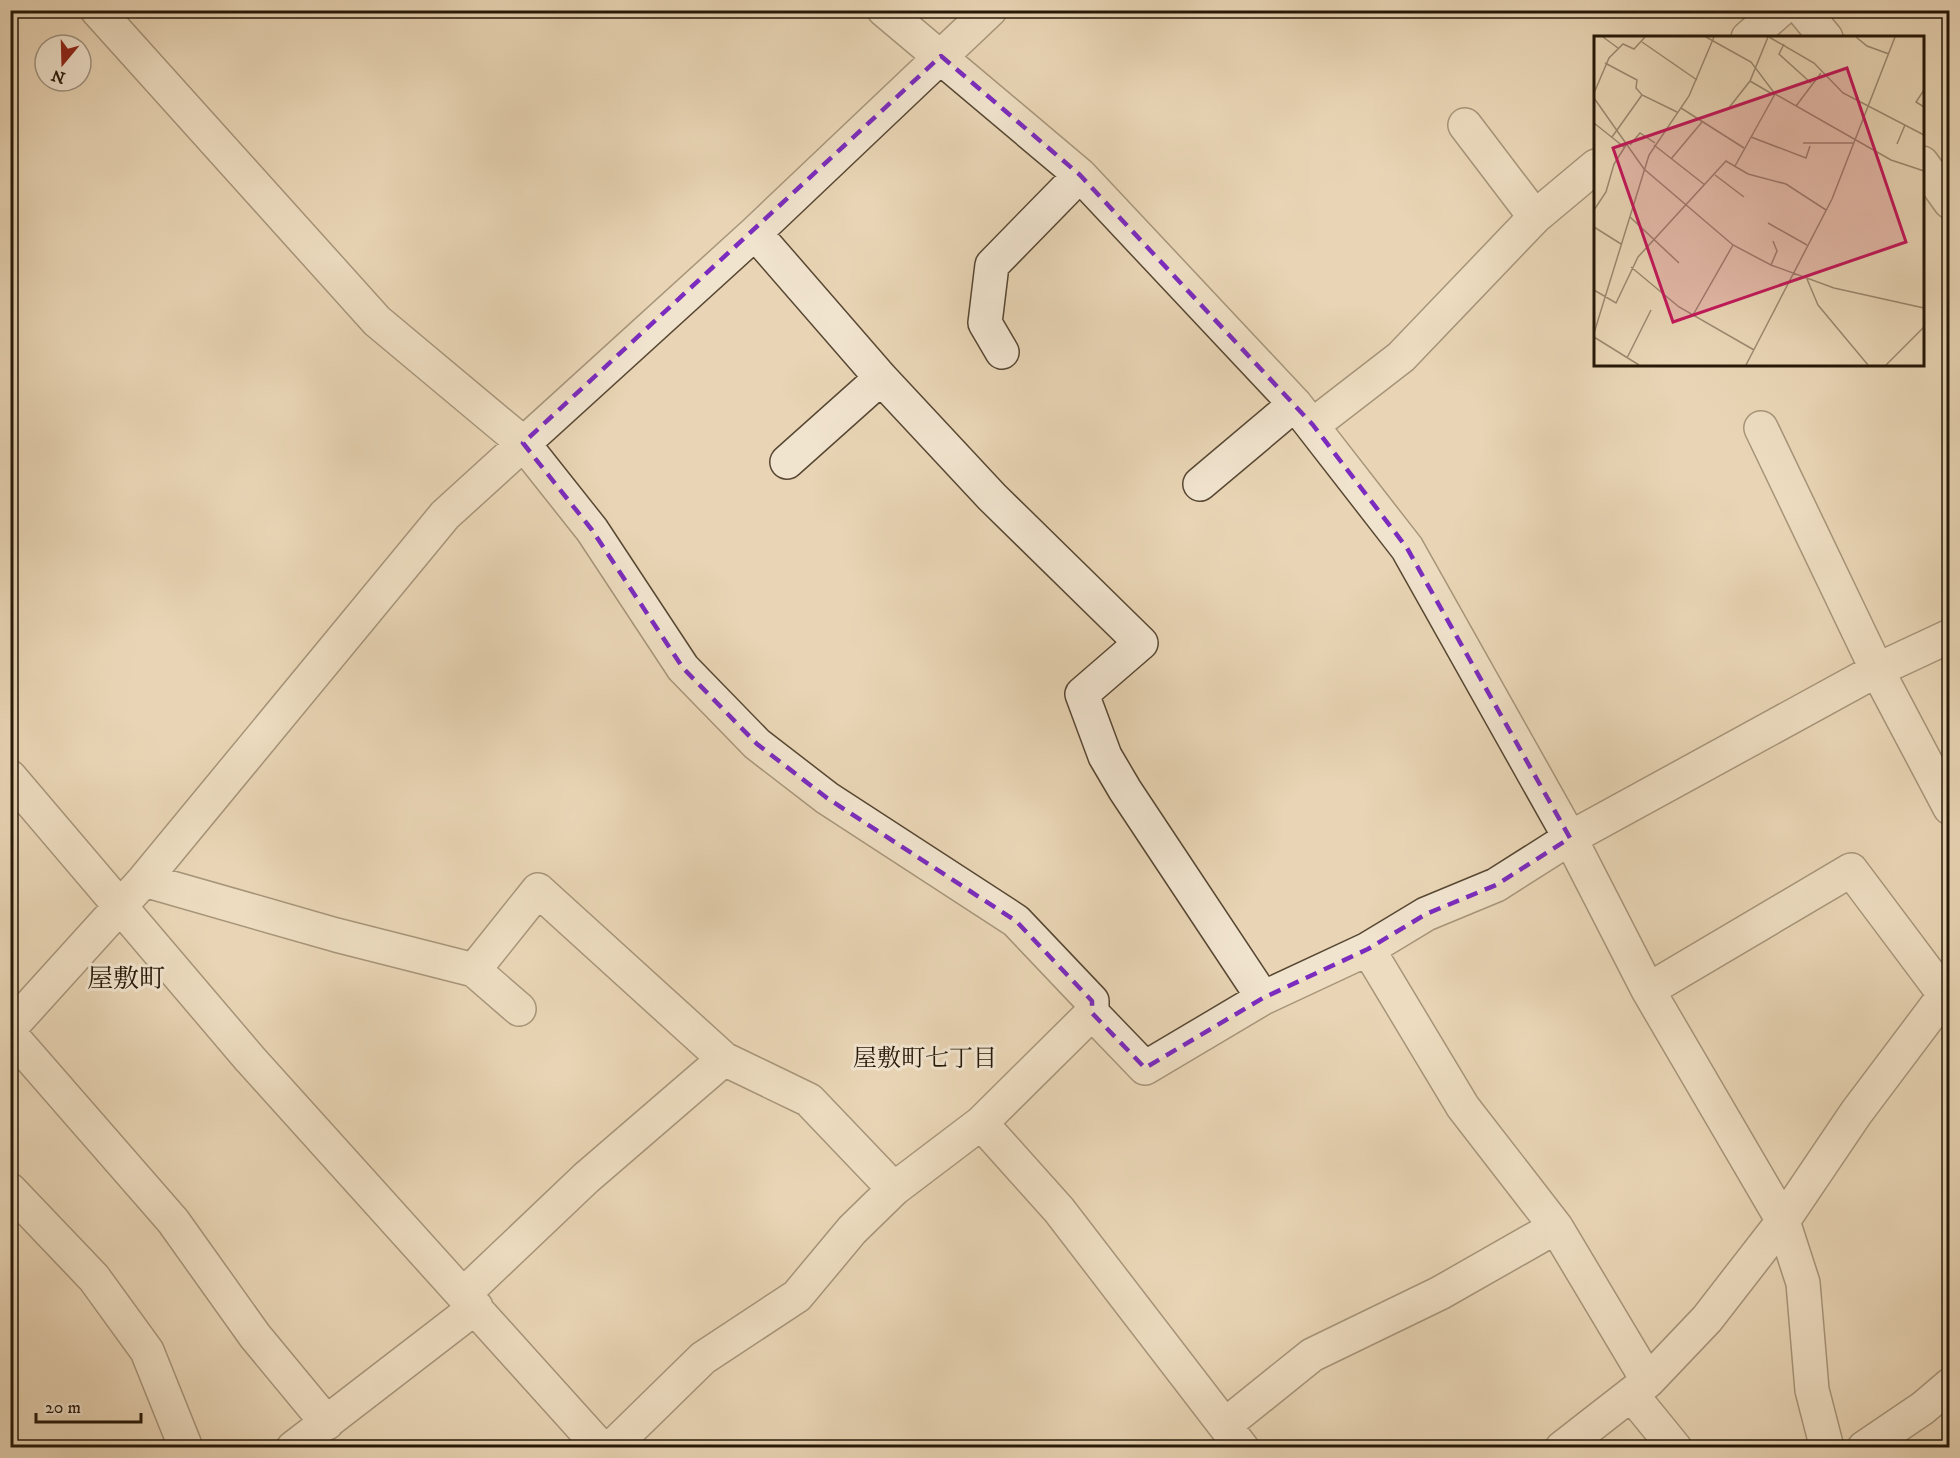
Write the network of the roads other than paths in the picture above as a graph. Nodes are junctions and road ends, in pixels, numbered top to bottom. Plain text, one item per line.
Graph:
1 (97, 10) edge
2 (884, 10) edge
3 (990, 10) edge
4 (1780, 10) edge
5 (1803, 10) edge
6 (1750, 36) edge
7 (1824, 36) edge
8 (941, 56) junction
9 (1466, 125) dead end
10 (1924, 164) edge
11 (1594, 168) edge
12 (1080, 175) junction
13 (1950, 202) edge
14 (1535, 217) junction
15 (755, 233) junction
16 (1002, 352) dead end
17 (882, 378) junction
18 (1304, 414) junction
19 (1761, 428) dead end
20 (523, 443) junction
21 (787, 462) dead end
22 (1200, 484) dead end
23 (1950, 636) edge
24 (1878, 670) junction
25 (10, 777) edge
26 (1950, 808) edge
27 (1570, 838) junction
28 (144, 880) junction
29 (119, 906) junction
30 (1368, 949) junction
31 (474, 970) junction
32 (1648, 990) junction
33 (1948, 995) edge
34 (1263, 998) junction
35 (519, 1009) dead end
36 (1092, 1013) junction
37 (10, 1028) edge
38 (10, 1034) edge
39 (723, 1059) junction
40 (981, 1123) junction
41 (894, 1189) junction
42 (10, 1190) edge
43 (1783, 1221) junction
44 (1556, 1227) junction
45 (470, 1300) junction
46 (1950, 1385) edge
47 (1640, 1388) junction
48 (1233, 1436) edge
49 (310, 1439) edge
50 (1876, 1445) edge
51 (1822, 1446) edge
52 (611, 1447) edge
53 (186, 1448) edge
54 (1562, 1448) edge
55 (1675, 1448) edge

1 - 20 street
2 - 8 street
3 - 8 street
4 - 6 street
5 - 7 street
8 - 12 street
8 - 15 street
9 - 14 street
10 - 13 street
11 - 14 street
12 - 16 street
12 - 18 street
14 - 18 street
15 - 17 street
15 - 20 street
17 - 21 street
17 - 34 street
18 - 22 street
18 - 27 street
19 - 24 street
20 - 28 street
20 - 36 street
23 - 24 street
24 - 26 street
24 - 27 street
25 - 29 street
27 - 30 street
27 - 32 street
28 - 29 street
28 - 31 street
29 - 37 street
29 - 45 street
30 - 34 street
30 - 44 street
31 - 35 street
31 - 39 street
32 - 33 street
32 - 43 street
33 - 43 street
34 - 36 street
36 - 40 street
38 - 49 street
39 - 41 street
39 - 45 street
40 - 41 street
40 - 48 street
41 - 52 street
42 - 53 street
43 - 47 street
43 - 51 street
44 - 47 street
44 - 48 street
45 - 49 street
45 - 52 street
46 - 50 street
47 - 54 street
47 - 55 street

